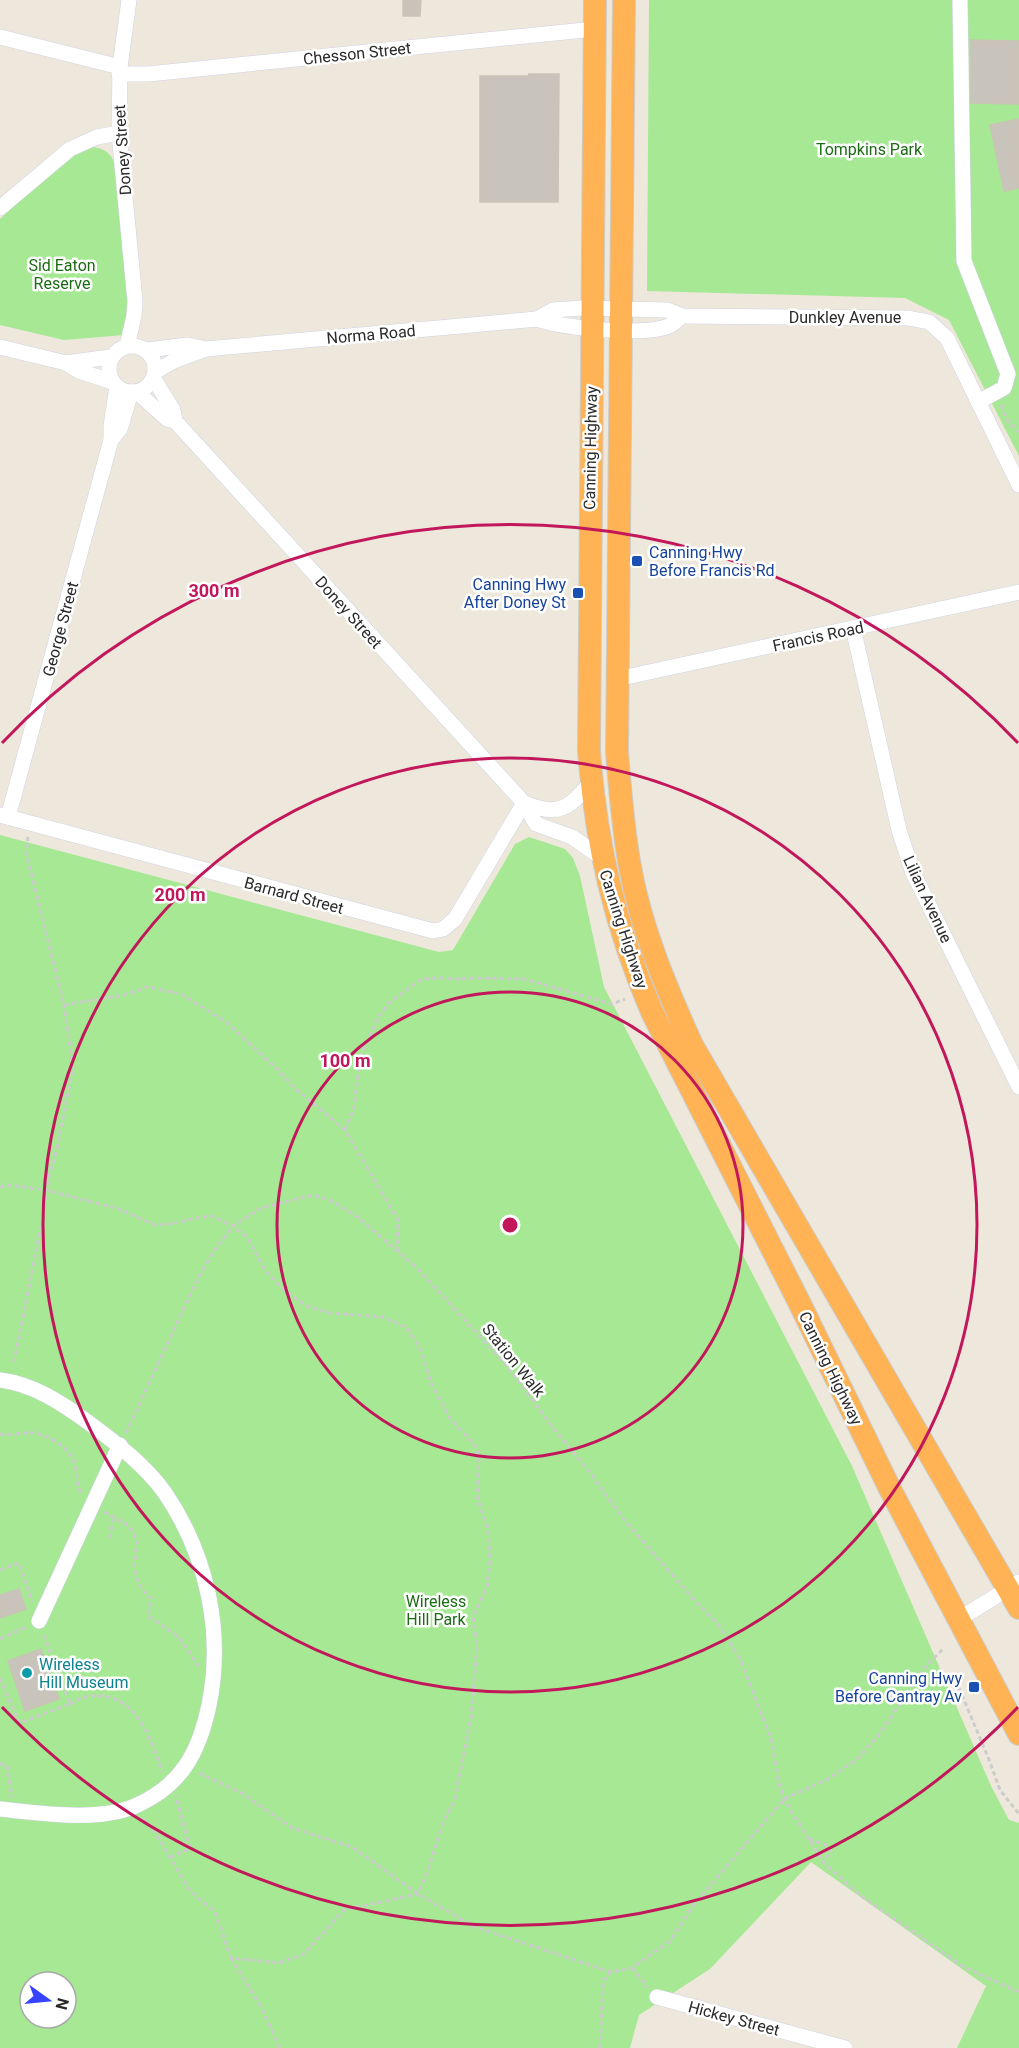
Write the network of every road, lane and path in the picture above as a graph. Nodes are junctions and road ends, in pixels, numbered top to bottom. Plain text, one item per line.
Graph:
1 (129, 0) edge
2 (595, 0) edge
3 (624, 0) edge
4 (960, 0) edge
5 (595, 29) junction
6 (0, 37) edge
7 (120, 70) junction
8 (119, 133) junction
9 (0, 208) edge
10 (682, 316) junction
11 (592, 318) junction
12 (621, 319) junction
13 (0, 347) edge
14 (138, 347) junction
15 (206, 349) junction
16 (110, 357) junction
17 (66, 363) junction
18 (155, 375) junction
19 (125, 388) junction
20 (997, 392) junction
21 (978, 402) junction
22 (175, 421) junction
23 (1019, 432) edge
24 (1019, 485) edge
25 (1019, 592) edge
26 (853, 628) junction
27 (617, 679) junction
28 (591, 782) junction
29 (524, 803) junction
30 (4, 816) edge
31 (28, 837) dead end
32 (602, 858) junction
33 (625, 999) dead end
34 (64, 1005) junction
35 (1019, 1087) edge
36 (345, 1130) junction
37 (0, 1187) edge
38 (46, 1190) junction
39 (233, 1226) junction
40 (397, 1250) junction
41 (14, 1362) dead end
42 (0, 1380) edge
43 (0, 1434) edge
44 (120, 1445) junction
45 (92, 1506) junction
46 (113, 1518) junction
47 (110, 1538) dead end
48 (0, 1570) edge
49 (1015, 1593) edge
50 (959, 1619) junction
51 (39, 1621) junction
52 (0, 1639) edge
53 (943, 1649) dead end
54 (214, 1676) junction
55 (0, 1678) edge
56 (959, 1688) dead end
57 (70, 1704) junction
58 (1019, 1734) edge
59 (0, 1764) edge
60 (186, 1767) junction
61 (167, 1781) junction
62 (784, 1799) junction
63 (13, 1800) dead end
64 (0, 1809) edge
65 (139, 1814) dead end
66 (1019, 1814) edge
67 (809, 1839) junction
68 (170, 1857) junction
69 (823, 1862) junction
70 (418, 1894) junction
71 (231, 1958) junction
72 (632, 1968) junction
73 (611, 1972) junction
74 (1019, 1992) edge
75 (657, 1997) joint
76 (280, 2048) edge
77 (600, 2048) edge
78 (845, 2048) edge

1 - 7 street, Doney Street
2 - 5 highway, Canning Highway
3 - 12 highway, Canning Highway
4 - 20 street
5 - 7 street, Chesson Street
5 - 11 highway, Canning Highway
6 - 7 street, Chesson Street
7 - 8 street, Doney Street
8 - 9 street
8 - 14 street, Doney Street
10 - 12 street, Dunkley Avenue
10 - 12 street, Dunkley Avenue
10 - 21 street, Dunkley Avenue
11 - 12 street, Norma Road
11 - 12 street, Norma Road
11 - 15 street, Norma Road
11 - 28 highway, Canning Highway
12 - 27 highway, Canning Highway
13 - 17 street
14 - 15 street, Norma Road
14 - 16 street
14 - 18 street
15 - 18 street, Norma Road
16 - 17 street
16 - 19 street
17 - 19 street
18 - 19 street
18 - 22 street, Doney Street
19 - 22 street, Doney Street
19 - 30 street, George Street
20 - 21 street
20 - 23 path
21 - 24 street, Dunkley Avenue
22 - 29 street, Doney Street
25 - 26 street, Francis Road
26 - 27 street, Francis Road
26 - 35 street, Lilian Avenue
27 - 49 highway, Canning Highway
28 - 29 street
28 - 32 highway, Canning Highway
29 - 30 street, Barnard Street
29 - 32 street, Doney Street
31 - 34 path
32 - 50 highway, Canning Highway
33 - 36 path
34 - 36 path
34 - 38 path
36 - 40 path
37 - 38 path
38 - 39 path
38 - 41 path
39 - 40 path, Station Walk
39 - 44 path, Station Walk
39 - 70 path
40 - 62 path, Station Walk
42 - 44 street
43 - 45 path
44 - 45 street
44 - 54 street
45 - 46 path
45 - 51 street
46 - 47 path
46 - 54 path
48 - 51 path
49 - 50 street
50 - 58 highway, Canning Highway
51 - 52 path
51 - 57 path
53 - 62 path
54 - 60 street
55 - 57 path
56 - 66 path
57 - 61 path
59 - 63 path
60 - 61 street
60 - 70 path
61 - 64 street
61 - 68 path
62 - 67 path, Station Walk
62 - 72 path
65 - 68 path
67 - 69 path, Station Walk
67 - 69 path
68 - 71 path
69 - 74 path, Station Walk
70 - 71 path
70 - 73 path
71 - 76 path
72 - 73 path
72 - 75 path
73 - 77 path
75 - 78 street, Hickey Street

